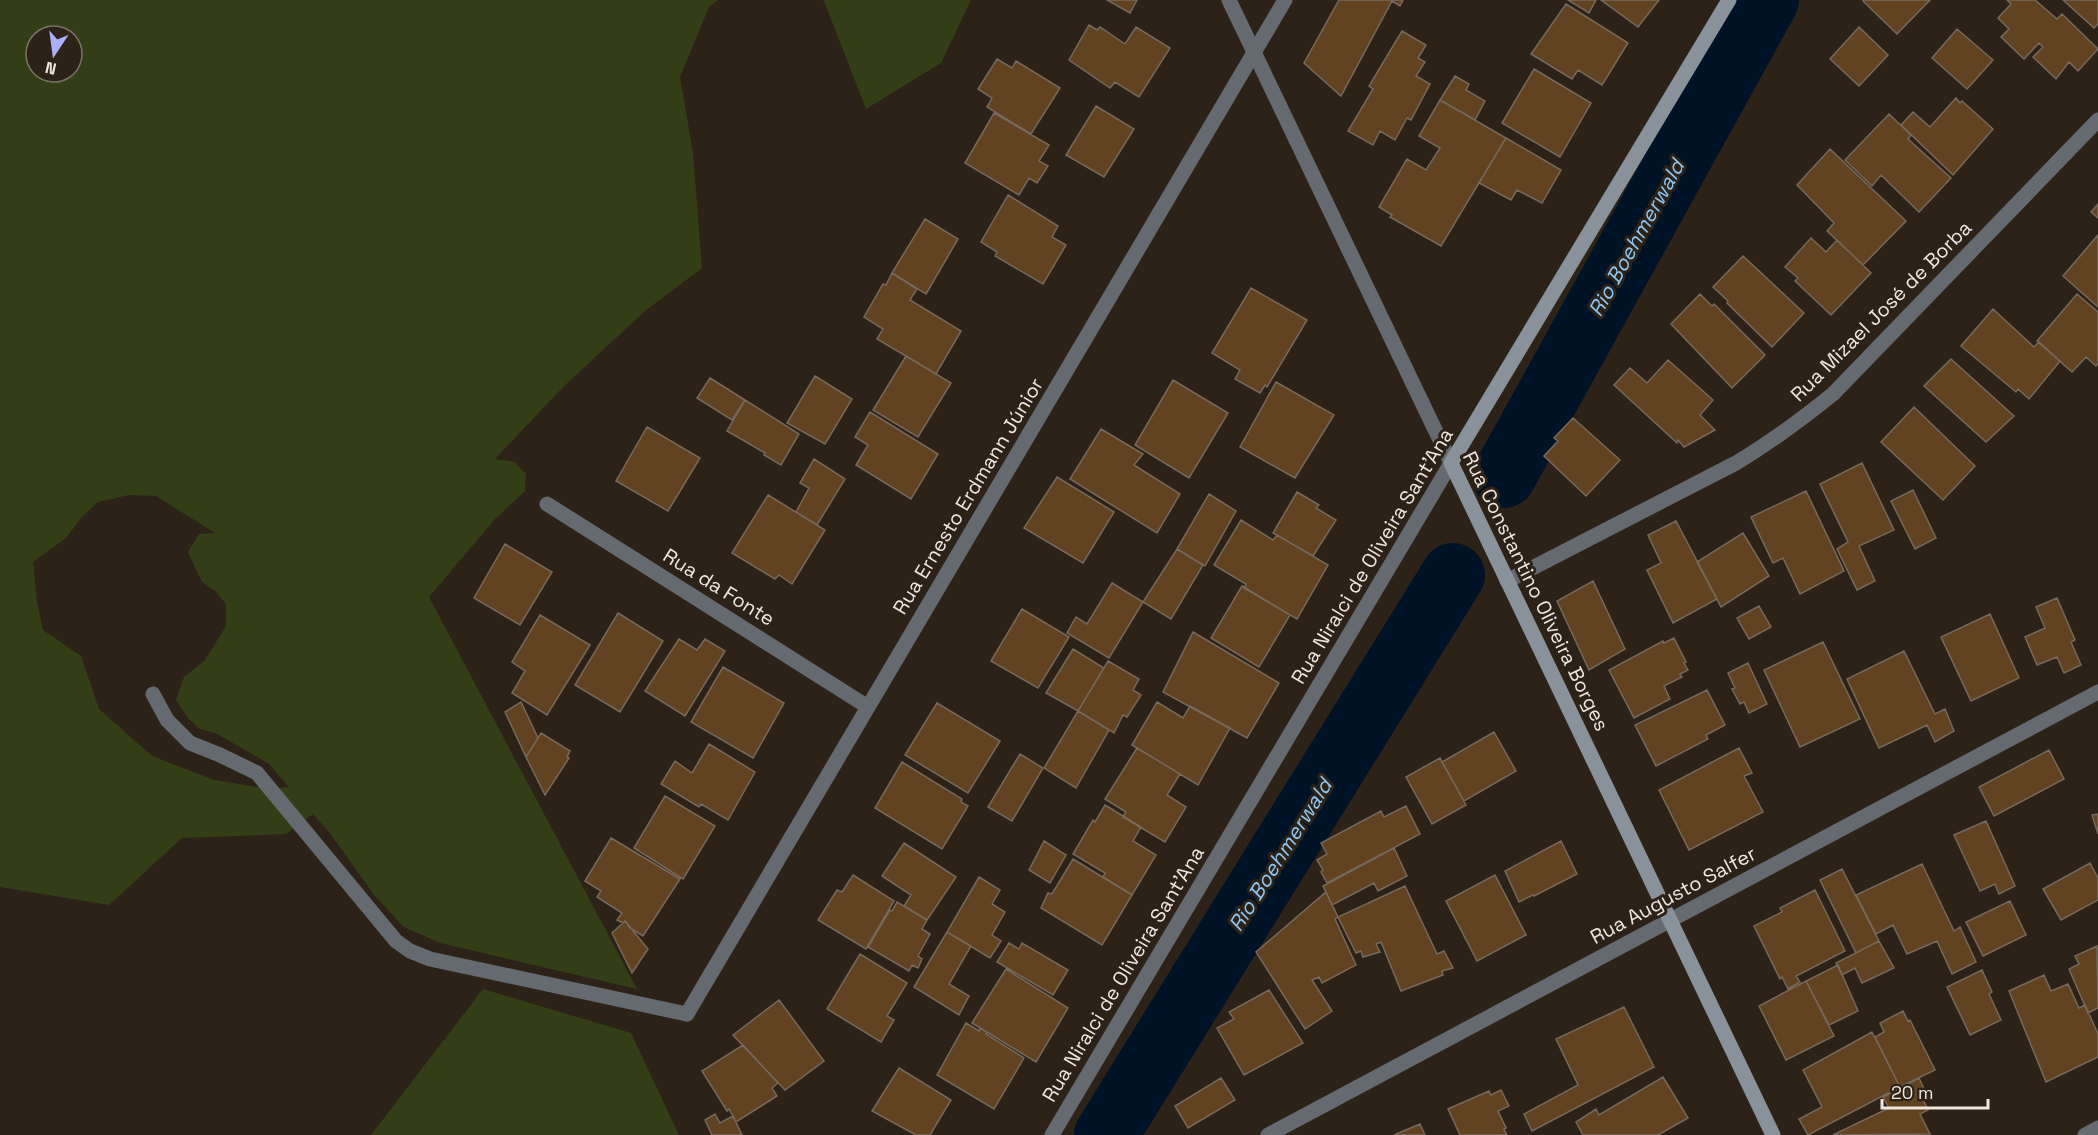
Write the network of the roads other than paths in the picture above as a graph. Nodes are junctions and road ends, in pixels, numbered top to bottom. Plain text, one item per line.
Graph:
1 (1229, 0) edge
2 (1285, 0) edge
3 (1729, 0) edge
4 (1254, 52) junction
5 (2098, 120) edge
6 (1451, 464) junction
7 (547, 504) dead end
8 (1507, 580) junction
9 (2098, 692) edge
10 (153, 694) dead end
11 (868, 707) junction
12 (1670, 920) junction
13 (2098, 1128) edge
14 (1052, 1135) edge
15 (1268, 1135) edge
16 (1773, 1135) edge
17 (2085, 1135) edge

1 - 4 street, Rua Constantino Oliveira Borges
2 - 4 street, Rua Ernesto Erdmann Júnior
3 - 6 street, Rua Niralci de Oliveira Sant'Ana
4 - 6 street, Rua Constantino Oliveira Borges
4 - 11 street, Rua Ernesto Erdmann Júnior
5 - 8 street, Rua Mizael José de Borba
6 - 8 street, Rua Constantino Oliveira Borges
6 - 14 street, Rua Niralci de Oliveira Sant'Ana
7 - 11 street, Rua da Fonte
8 - 12 street, Rua Constantino Oliveira Borges
9 - 12 street, Rua Augusto Salfer
10 - 11 street, Rua Ernesto Erdmann Júnior
12 - 15 street, Rua Augusto Salfer
12 - 16 street, Rua Constantino Oliveira Borges
13 - 17 street

